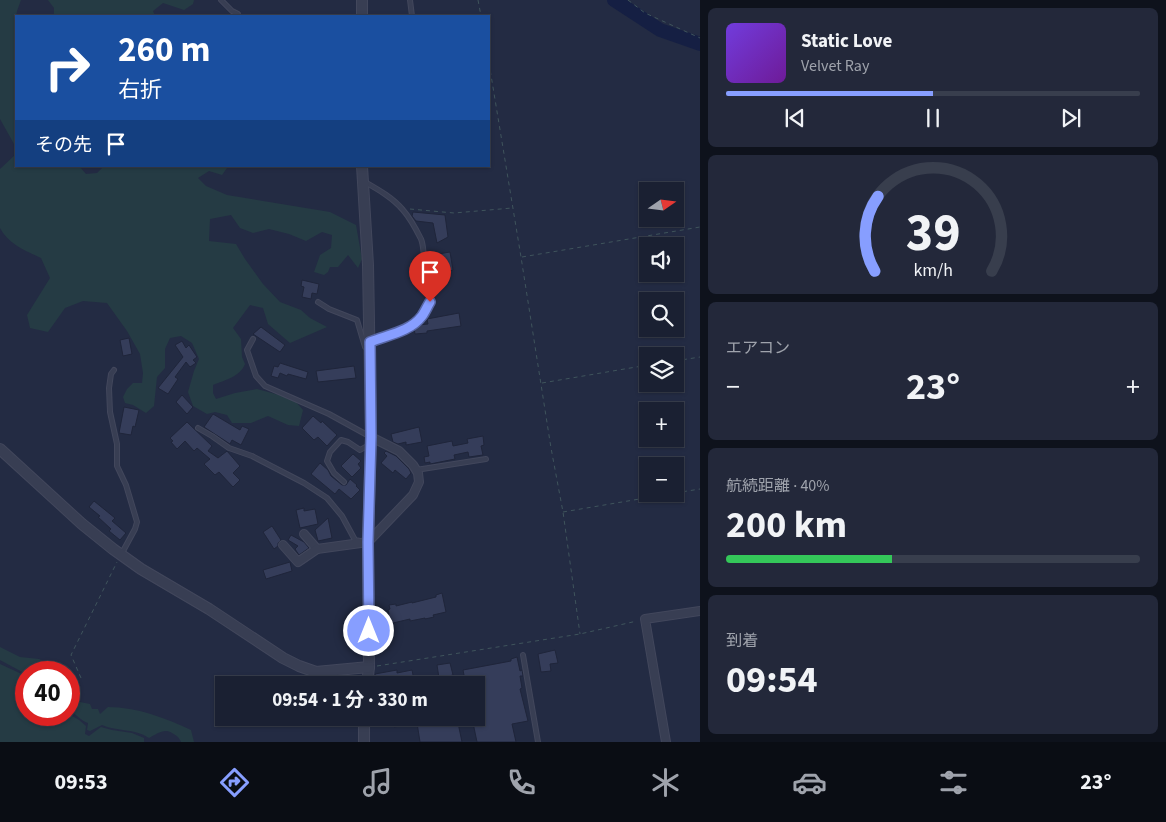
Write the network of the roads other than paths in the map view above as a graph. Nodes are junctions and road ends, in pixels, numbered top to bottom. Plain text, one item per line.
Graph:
1 (221, 0) edge
2 (228, 0) edge
3 (362, 0) edge
4 (410, 0) edge
5 (228, 7) junction
6 (238, 15) edge
7 (362, 15) edge
8 (412, 15) edge
9 (362, 167) edge
10 (363, 181) junction
11 (318, 302) dead end
12 (253, 339) dead end
13 (370, 346) junction
14 (114, 370) dead end
15 (198, 428) dead end
16 (371, 440) junction
17 (0, 449) edge
18 (486, 459) dead end
19 (416, 470) junction
20 (344, 482) dead end
21 (304, 534) dead end
22 (365, 542) junction
23 (283, 545) dead end
24 (317, 549) junction
25 (121, 555) junction
26 (700, 611) edge
27 (522, 655) dead end
28 (369, 667) junction
29 (368, 676) edge
30 (364, 726) edge
31 (364, 742) edge
32 (538, 742) edge
33 (666, 742) edge

1 - 5 lane
2 - 5 lane
3 - 7 street
4 - 8 lane
5 - 6 lane
9 - 10 street
10 - 13 street
10 - 13 lane
11 - 13 lane
12 - 16 lane
13 - 16 street
14 - 25 lane
15 - 22 lane
16 - 19 street
16 - 20 lane
16 - 22 street
17 - 25 street
18 - 19 lane
19 - 22 street
21 - 24 street
22 - 24 street
22 - 28 street
23 - 24 street
25 - 28 street
26 - 33 street
27 - 32 lane
28 - 29 street
30 - 31 street

